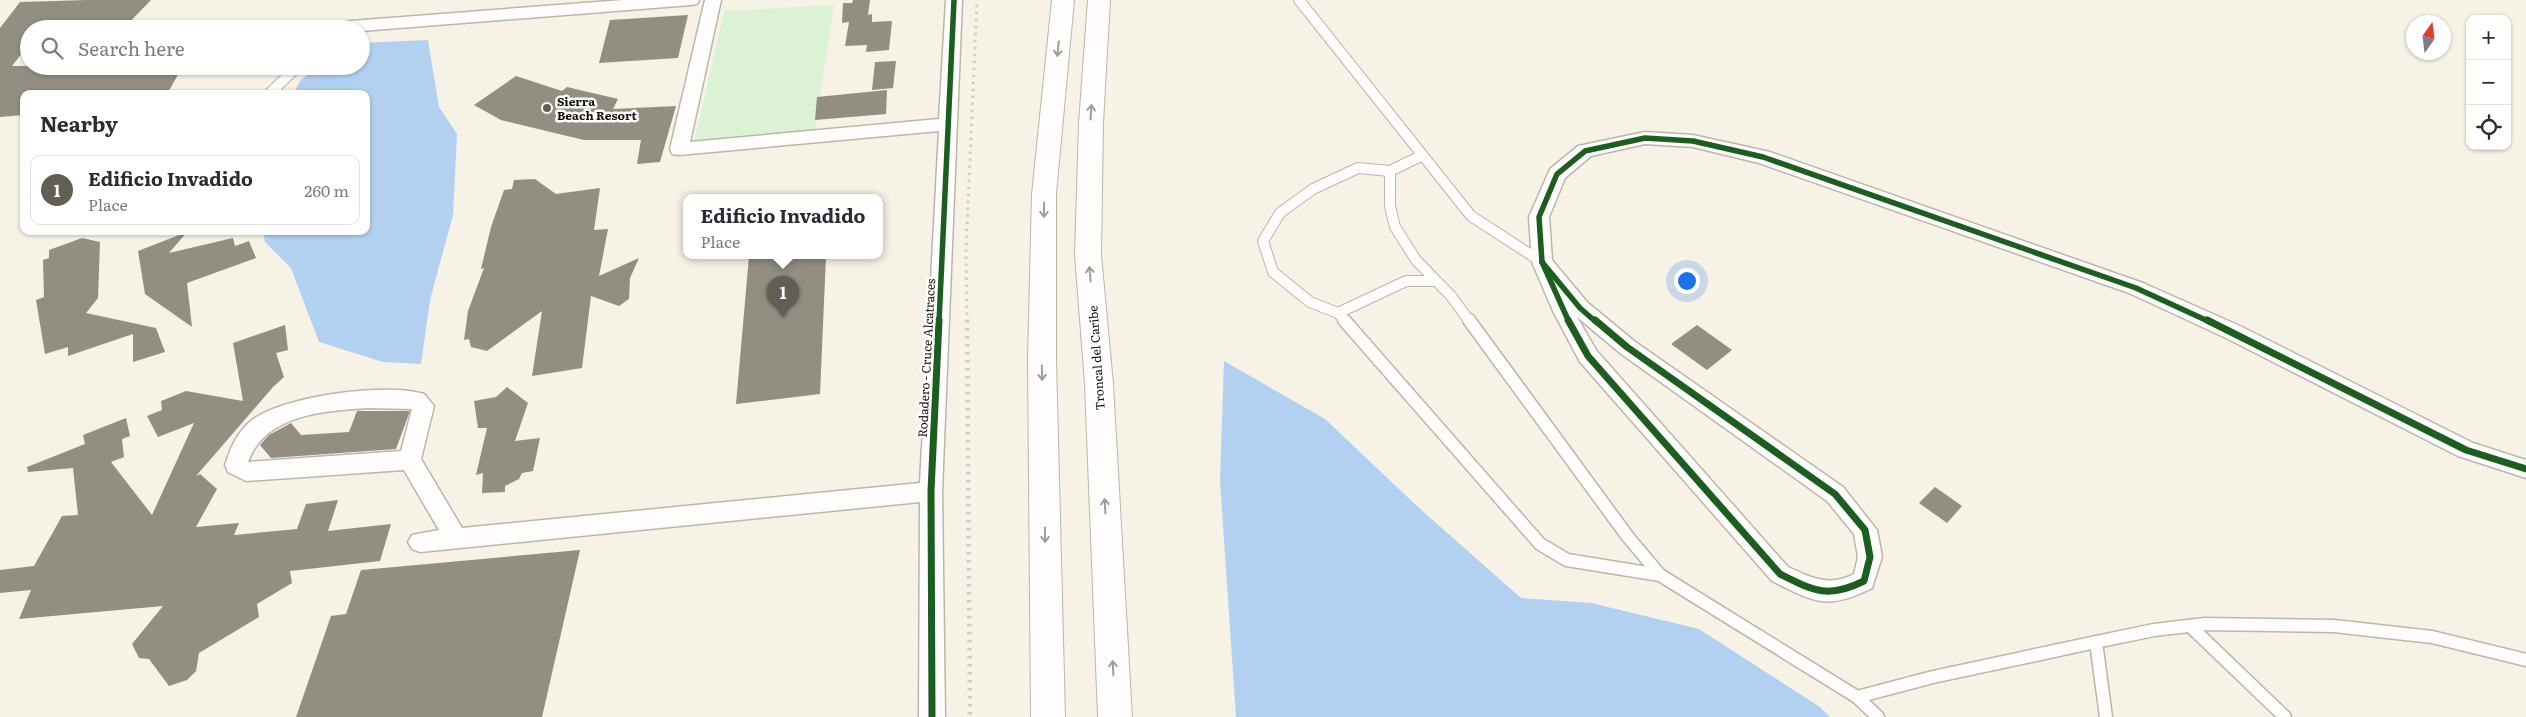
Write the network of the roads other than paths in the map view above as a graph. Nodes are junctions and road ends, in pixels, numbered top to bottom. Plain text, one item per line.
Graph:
1 (691, 0) edge
2 (713, 0) edge
3 (954, 0) edge
4 (1063, 0) edge
5 (1099, 0) edge
6 (1300, 0) edge
7 (370, 25) edge
8 (289, 75) edge
9 (273, 90) edge
10 (947, 124) junction
11 (1421, 156) junction
12 (1390, 171) junction
13 (1542, 262) junction
14 (1434, 281) junction
15 (1338, 313) junction
16 (410, 460) junction
17 (2526, 468) edge
18 (931, 491) junction
19 (456, 538) junction
20 (420, 542) dead end
21 (1660, 575) junction
22 (2190, 626) junction
23 (2096, 642) junction
24 (2526, 660) edge
25 (1857, 697) junction
26 (932, 717) edge
27 (1048, 717) edge
28 (1115, 717) edge
29 (1878, 717) edge
30 (2106, 717) edge
31 (2285, 717) edge

1 - 7 street
2 - 10 street
3 - 10 street, Rodadero - Cruce Alcatraces
4 -> 27 highway
28 -> 5 highway, Troncal del Caribe
6 - 11 lane
8 - 9 lane
10 - 18 street, Rodadero - Cruce Alcatraces
11 - 12 lane
11 - 13 lane
12 - 14 lane
12 - 15 lane
13 - 13 street
13 - 17 street
14 - 15 lane
14 - 21 lane
15 - 21 lane
16 - 16 street
16 - 19 street
18 - 19 street
18 - 26 street, Rodadero - Cruce Alcatraces
19 - 20 street
21 - 25 lane
22 - 23 lane
22 - 24 lane
22 - 31 lane
23 - 25 lane
23 - 30 lane
25 - 29 lane

